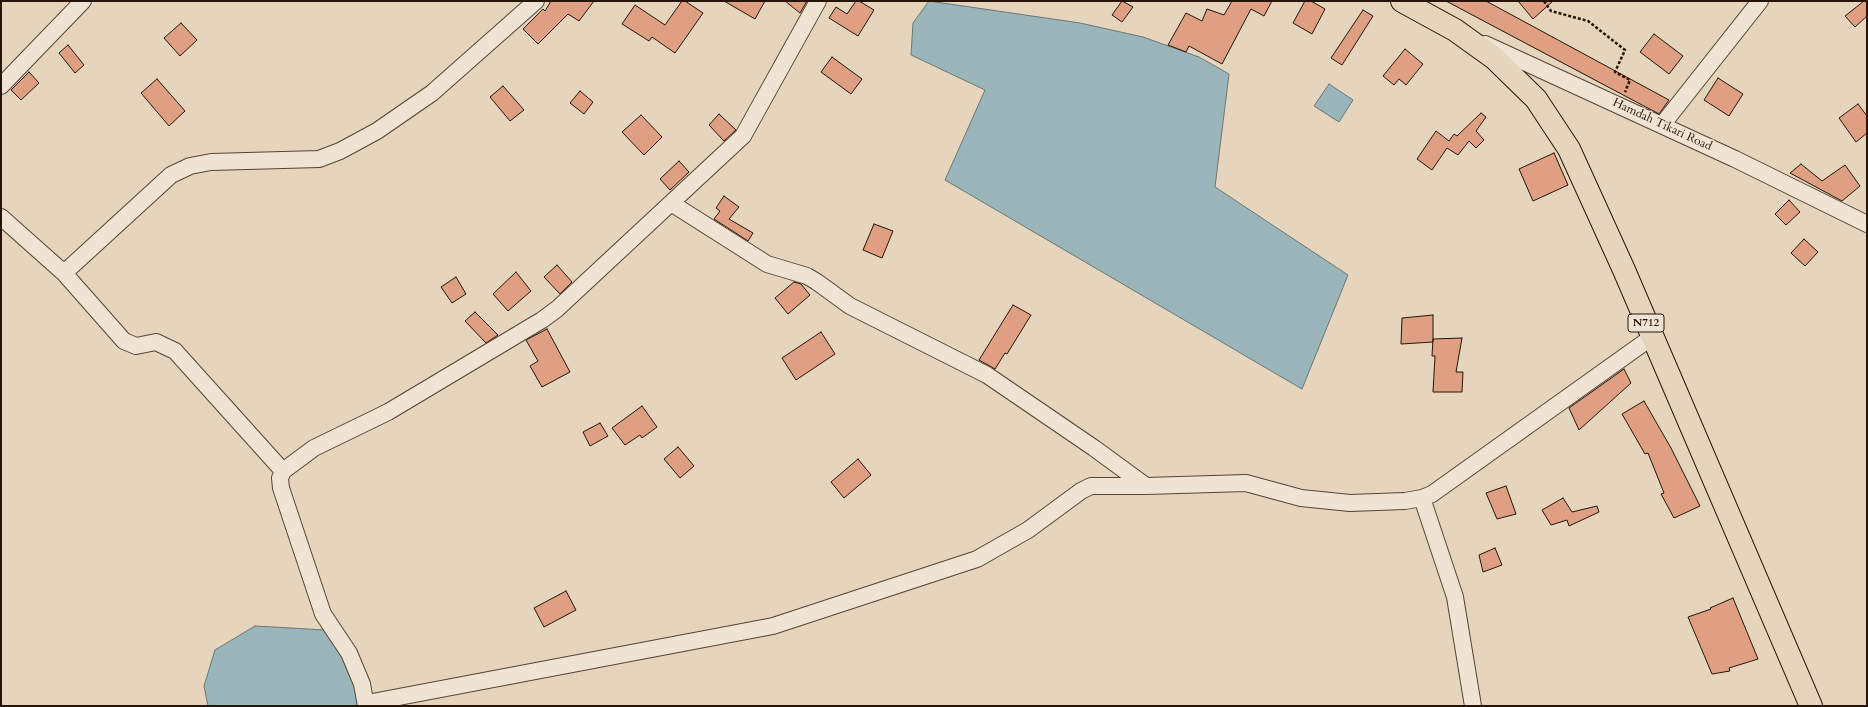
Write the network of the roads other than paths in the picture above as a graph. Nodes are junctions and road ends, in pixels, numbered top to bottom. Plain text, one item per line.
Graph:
1 (83, 1) edge
2 (536, 1) edge
3 (818, 1) edge
4 (1760, 1) edge
5 (1414, 3) edge
6 (1455, 30) junction
7 (1, 86) edge
8 (1662, 125) junction
9 (671, 203) junction
10 (1, 217) edge
11 (1867, 224) edge
12 (64, 273) junction
13 (1652, 337) junction
14 (283, 471) junction
15 (1146, 486) junction
16 (1422, 498) junction
17 (366, 704) edge
18 (1473, 706) edge
19 (1811, 706) edge

1 - 7 street
2 - 12 street
3 - 9 street
4 - 8 street
5 - 6 highway, N712
6 - 8 street, Hamdah Tikari Road
6 - 13 highway, N712
8 - 11 street, Hamdah Tikari Road
9 - 14 street
9 - 15 street
10 - 12 street
12 - 14 street
13 - 16 street
13 - 19 highway, N712
14 - 17 street
15 - 16 street
15 - 17 street
16 - 18 street

